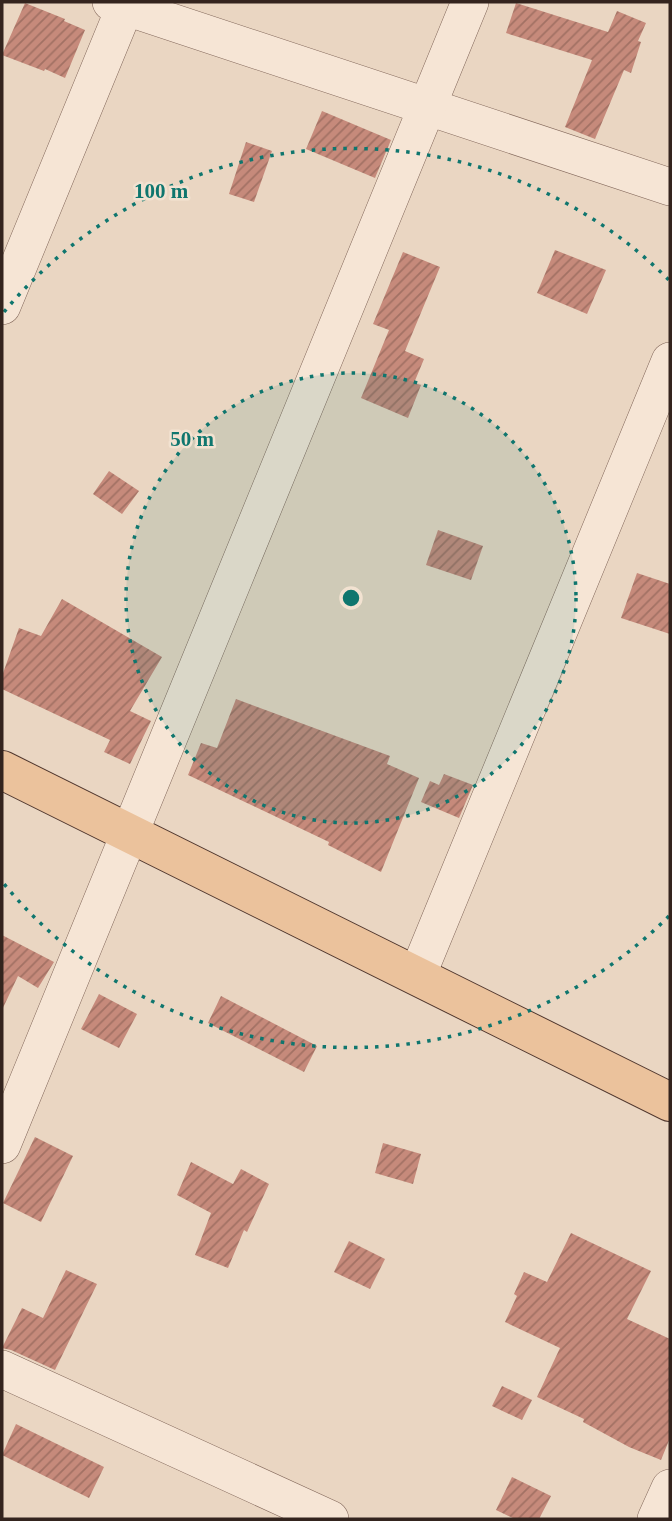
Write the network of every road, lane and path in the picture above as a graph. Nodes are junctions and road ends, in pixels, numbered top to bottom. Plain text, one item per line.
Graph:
1 (470, 2) edge
2 (121, 3) edge
3 (427, 107) junction
4 (670, 187) edge
5 (2, 306) edge
6 (670, 361) edge
7 (2, 769) edge
8 (129, 833) junction
9 (417, 976) junction
10 (670, 1102) edge
11 (2, 1145) edge
12 (2, 1369) edge
13 (670, 1488) edge
14 (330, 1519) edge
15 (656, 1519) edge

1 - 3 street
2 - 3 street
2 - 5 street
3 - 4 street
3 - 8 street
6 - 9 street
7 - 8 main road
8 - 9 main road
8 - 11 street
9 - 10 main road
12 - 14 street
13 - 15 street

